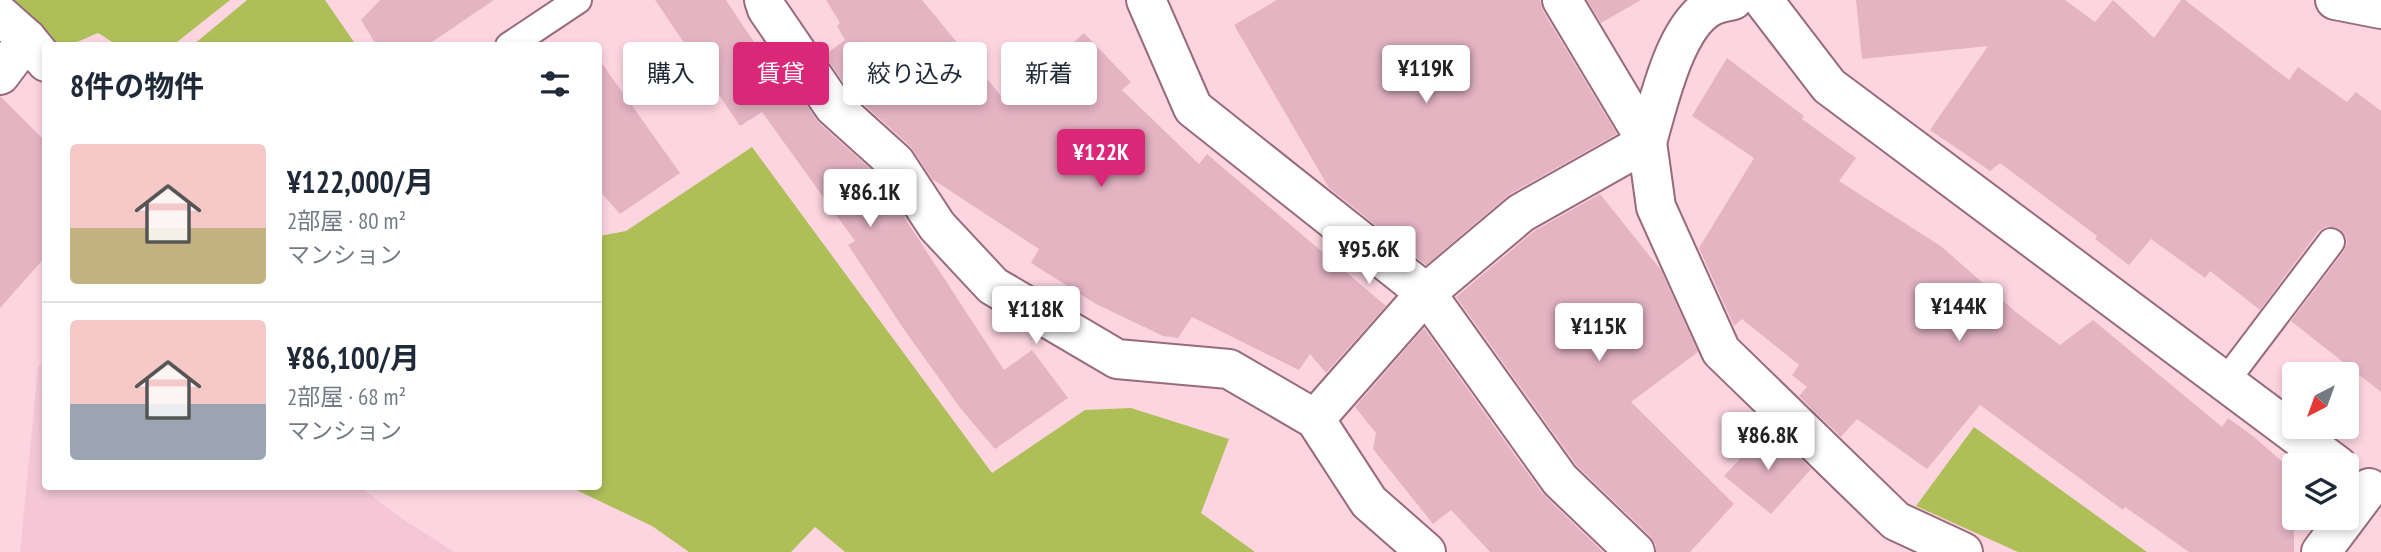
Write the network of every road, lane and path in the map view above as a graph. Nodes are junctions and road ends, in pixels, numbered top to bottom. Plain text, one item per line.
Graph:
1 (578, 0) edge
2 (764, 0) edge
3 (1146, 0) edge
4 (1562, 0) edge
5 (1733, 0) edge
6 (1763, 0) edge
7 (2335, 0) edge
8 (2381, 9) edge
9 (24, 39) edge
10 (515, 42) edge
11 (0, 75) edge
12 (1647, 142) junction
13 (2331, 242) dead end
14 (1426, 293) junction
15 (2225, 383) junction
16 (1315, 419) junction
17 (2320, 453) edge
18 (2366, 486) edge
19 (1426, 552) edge
20 (1636, 552) edge
21 (1963, 552) edge
22 (2321, 552) edge

1 - 10 lane
2 - 16 street
3 - 14 street
4 - 12 street
5 - 12 street
6 - 15 street
7 - 8 street
9 - 11 street
12 - 14 street
12 - 21 street
13 - 15 lane
14 - 16 street
14 - 20 street
15 - 17 street
16 - 19 street
18 - 22 street

